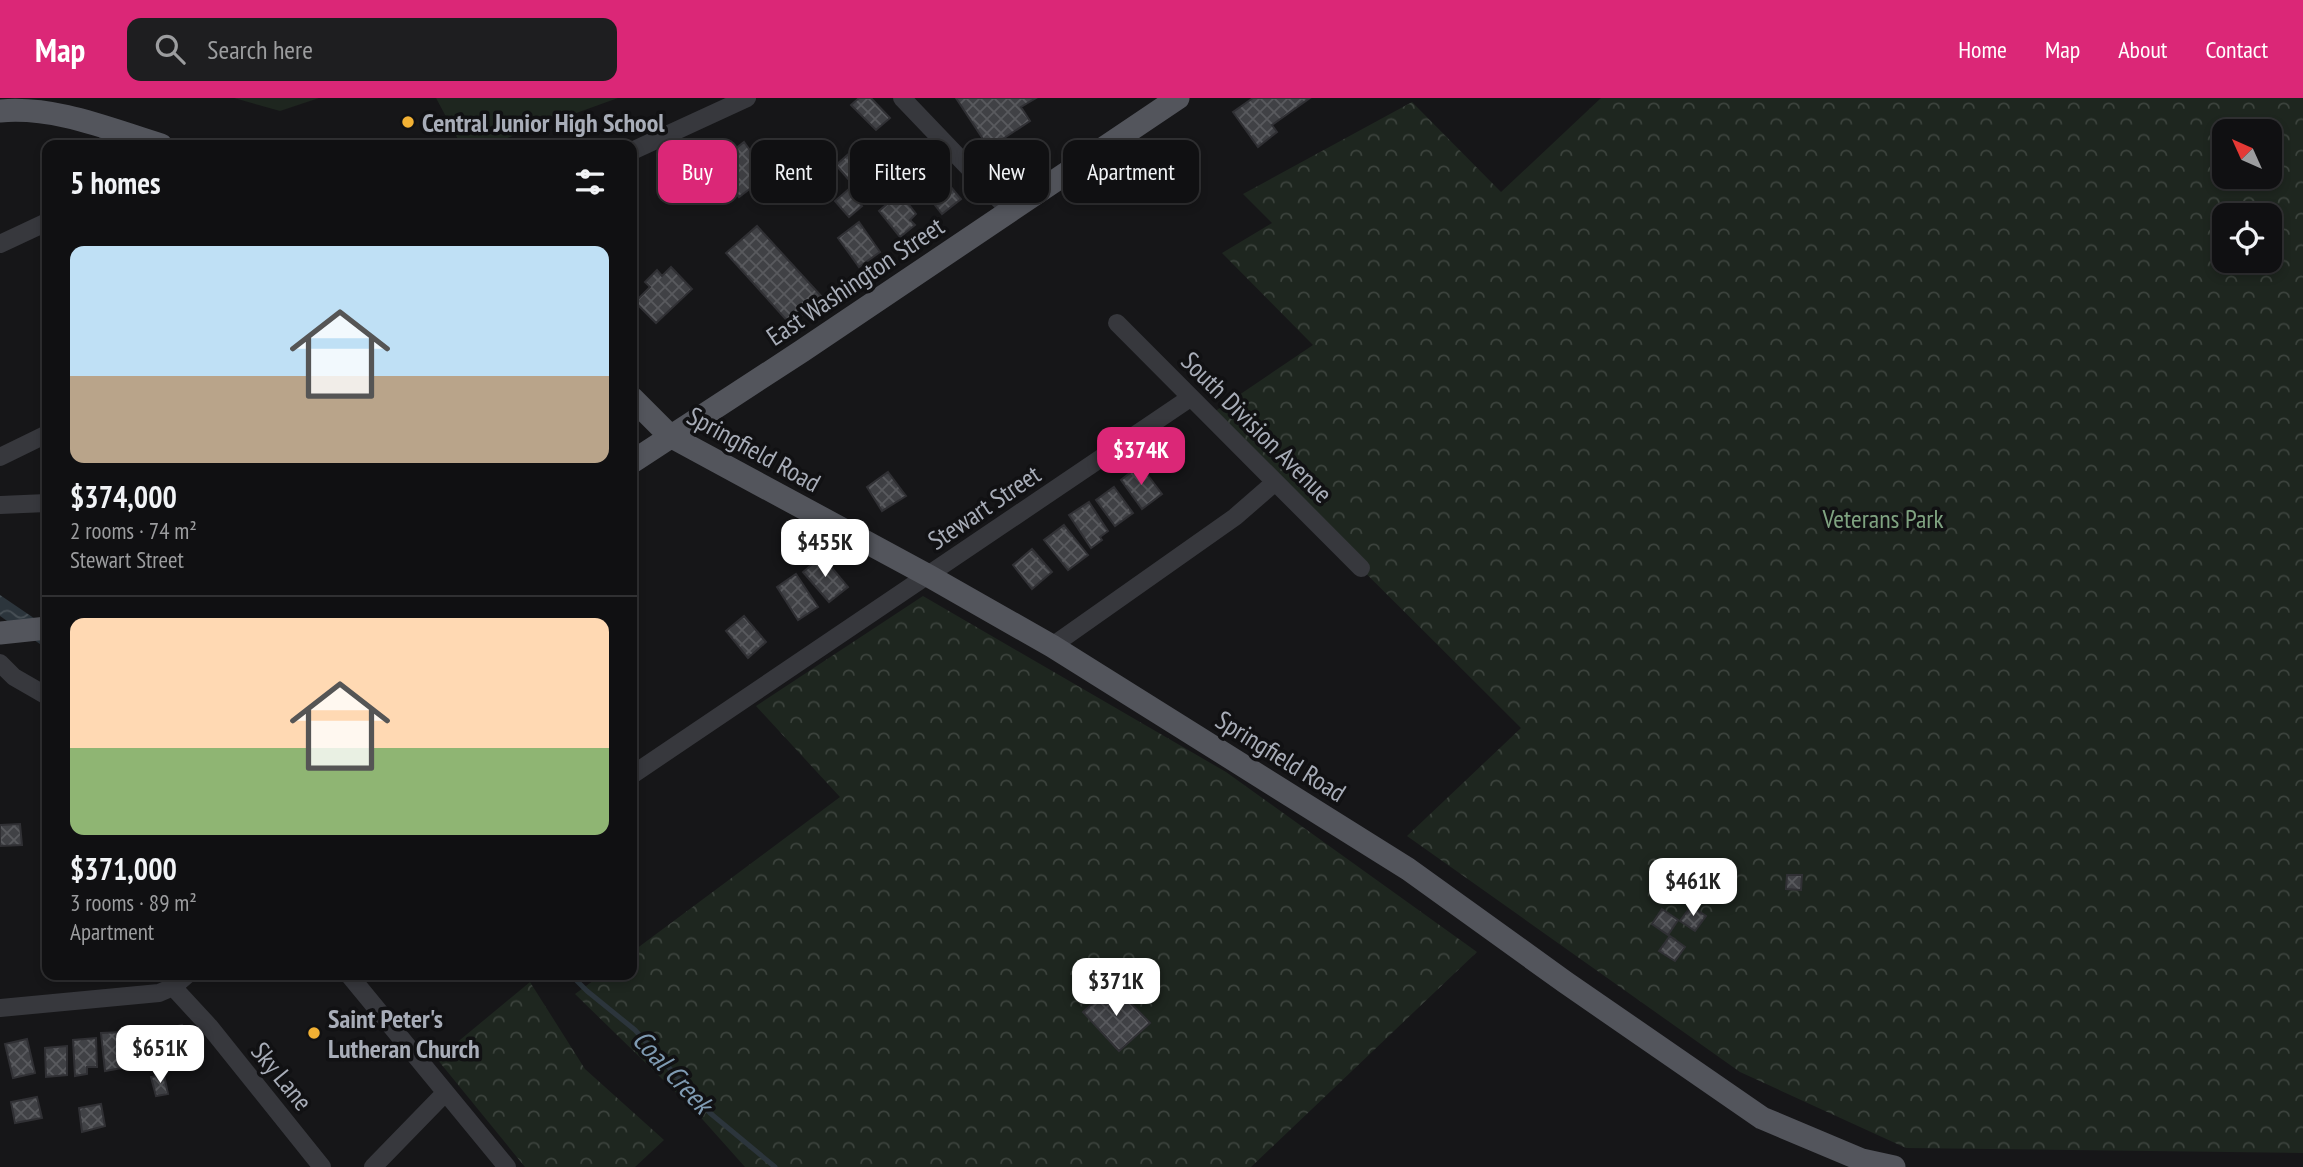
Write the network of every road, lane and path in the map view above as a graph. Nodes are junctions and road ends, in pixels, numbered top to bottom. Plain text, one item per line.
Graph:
1 (747, 98) edge
2 (902, 98) edge
3 (1178, 98) edge
4 (0, 111) edge
5 (109, 138) edge
6 (637, 149) edge
7 (1011, 212) junction
8 (42, 224) edge
9 (0, 244) edge
10 (1117, 323) dead end
11 (1190, 398) junction
12 (637, 403) edge
13 (42, 436) edge
14 (670, 436) junction
15 (0, 457) edge
16 (637, 458) edge
17 (1274, 483) junction
18 (42, 503) edge
19 (0, 505) edge
20 (1361, 568) dead end
21 (929, 576) junction
22 (42, 629) edge
23 (10, 632) edge
24 (1052, 646) junction
25 (0, 663) edge
26 (42, 693) edge
27 (637, 772) edge
28 (353, 980) edge
29 (180, 981) edge
30 (0, 1009) edge
31 (445, 1093) junction
32 (322, 1167) edge
33 (373, 1167) edge
34 (507, 1167) edge
35 (1894, 1167) edge

1 - 6 street
2 - 7 street
3 - 7 main road, East Washington Street
4 - 5 main road
7 - 14 main road, East Washington Street
8 - 9 street
10 - 11 street, South Division Avenue
11 - 17 street, South Division Avenue
11 - 21 street, Stewart Street
12 - 14 main road, Springfield Road
13 - 15 street
14 - 16 main road, East Washington Street
14 - 21 main road, Springfield Road
17 - 20 street, South Division Avenue
17 - 24 street
18 - 19 street
21 - 24 main road, Springfield Road
21 - 27 street, Stewart Street
22 - 23 main road
24 - 35 main road, Springfield Road
25 - 26 street
28 - 31 street
29 - 30 street
29 - 32 street, Sky Lane
31 - 33 street
31 - 34 street

